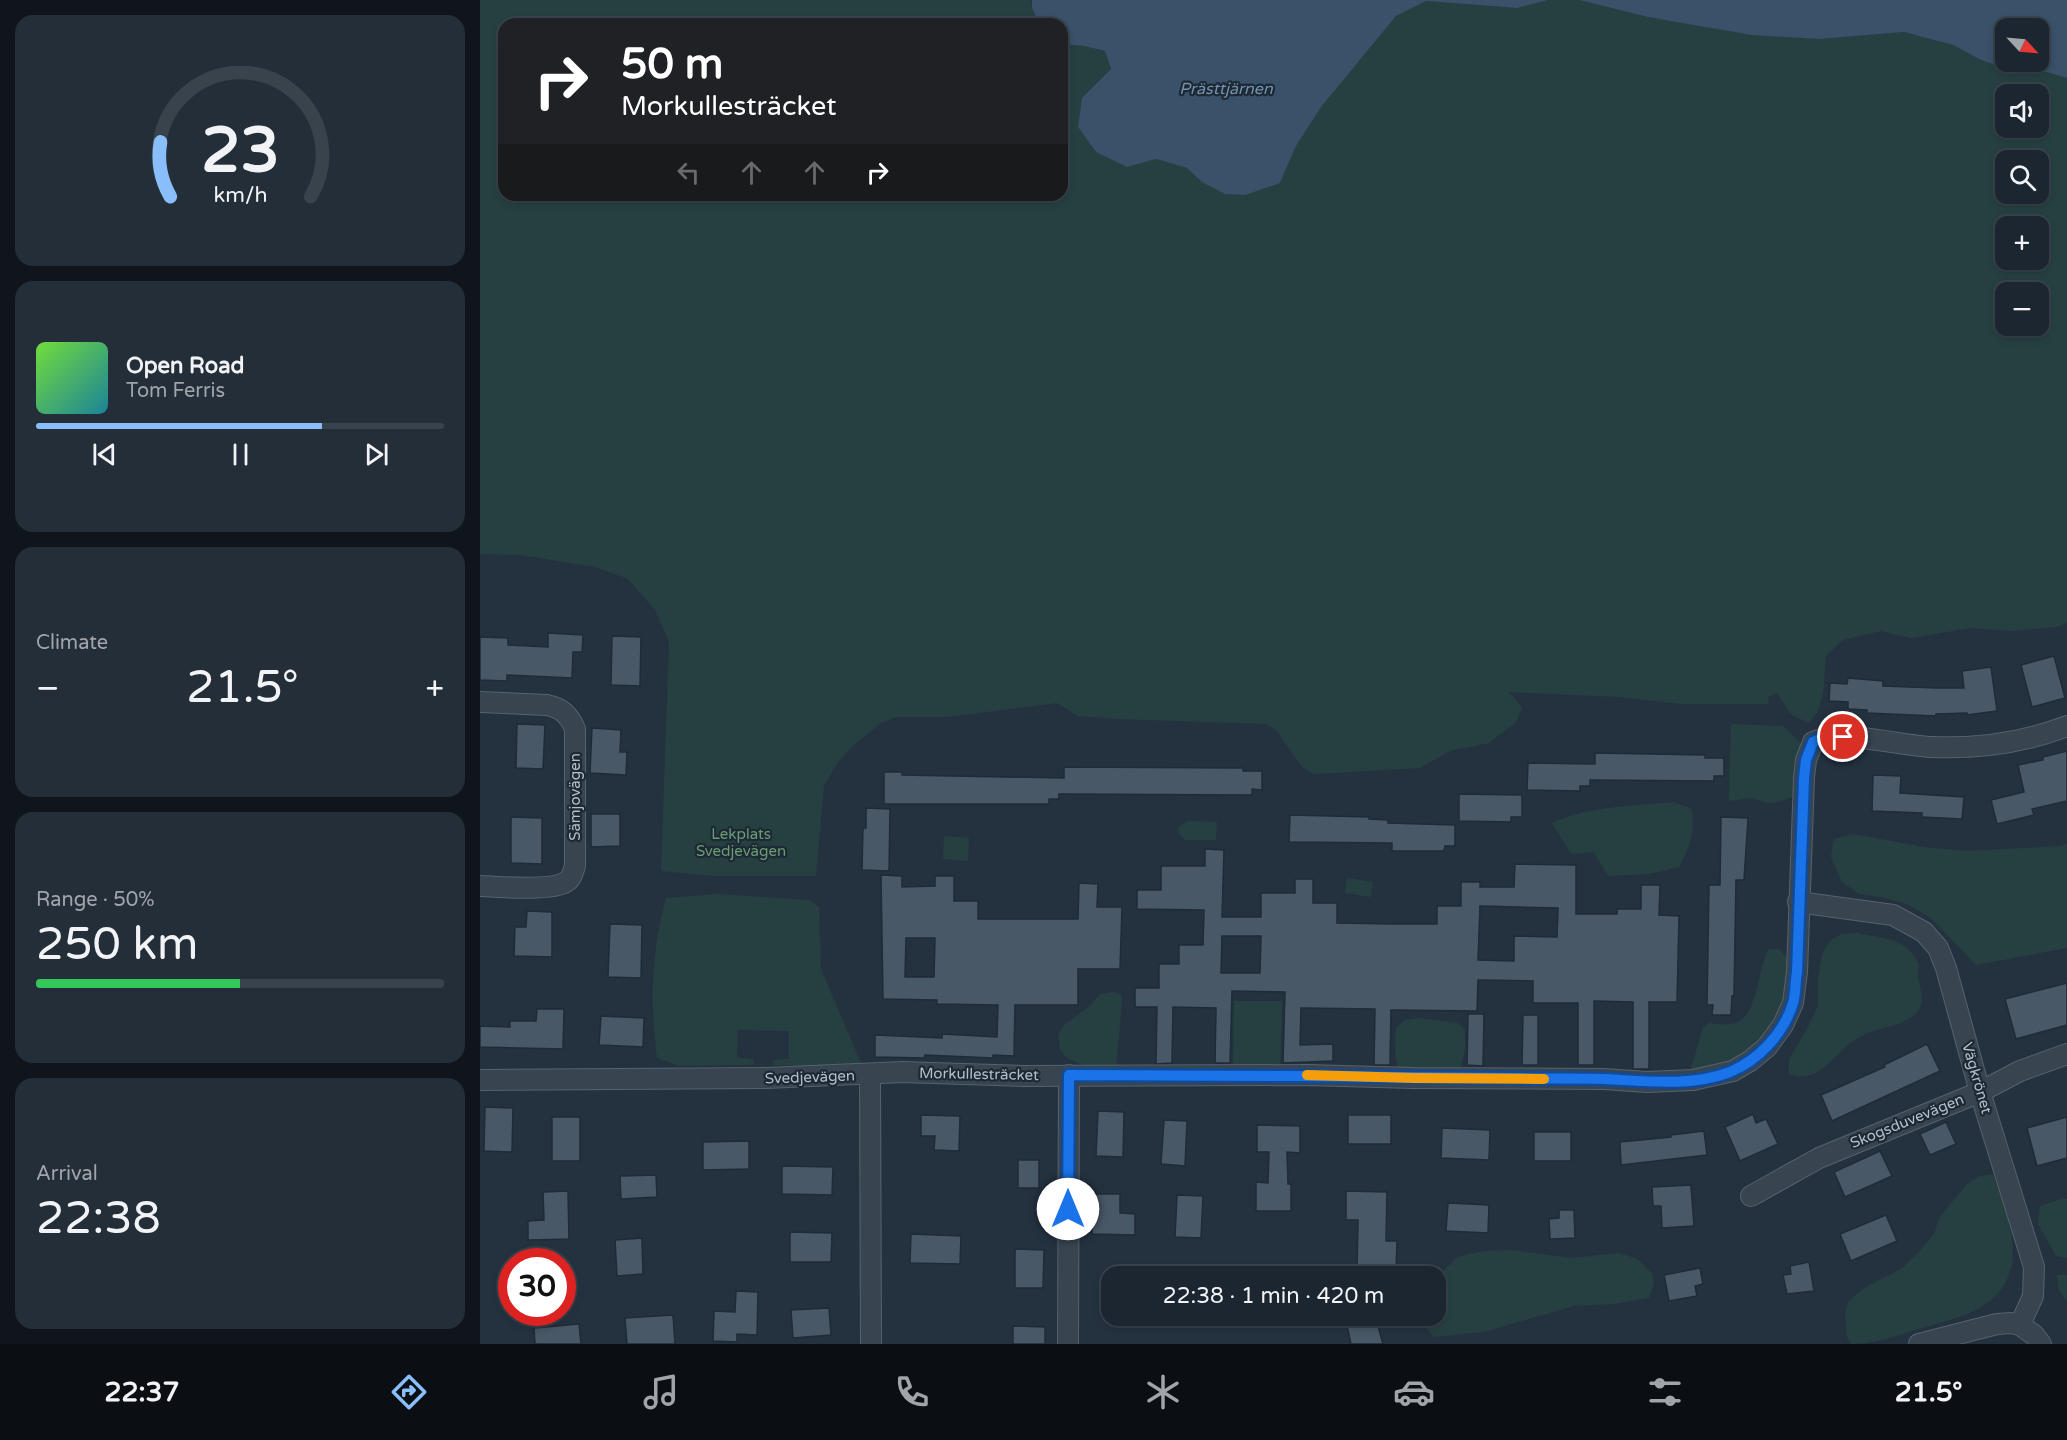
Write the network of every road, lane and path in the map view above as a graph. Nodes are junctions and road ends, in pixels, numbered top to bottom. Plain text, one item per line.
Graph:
1 (480, 702) edge
2 (2067, 726) edge
3 (480, 886) edge
4 (1798, 902) junction
5 (2067, 1054) edge
6 (870, 1075) junction
7 (1069, 1075) junction
8 (480, 1080) edge
9 (1980, 1092) junction
10 (1751, 1196) dead end
11 (2020, 1325) junction
12 (871, 1344) edge
13 (1068, 1344) edge
14 (1919, 1344) edge
15 (2041, 1344) edge

1 - 3 street, Sämjovägen
2 - 4 street, Morkullesträcket
4 - 7 street, Morkullesträcket
4 - 9 street, Vägkrönet
5 - 9 street, Skogsduvevägen
6 - 7 street, Morkullesträcket
6 - 8 street, Svedjevägen
6 - 12 street, Svedjevägen
7 - 13 street
9 - 10 street, Skogsduvevägen
9 - 11 street, Vägkrönet
11 - 14 street
11 - 15 street

